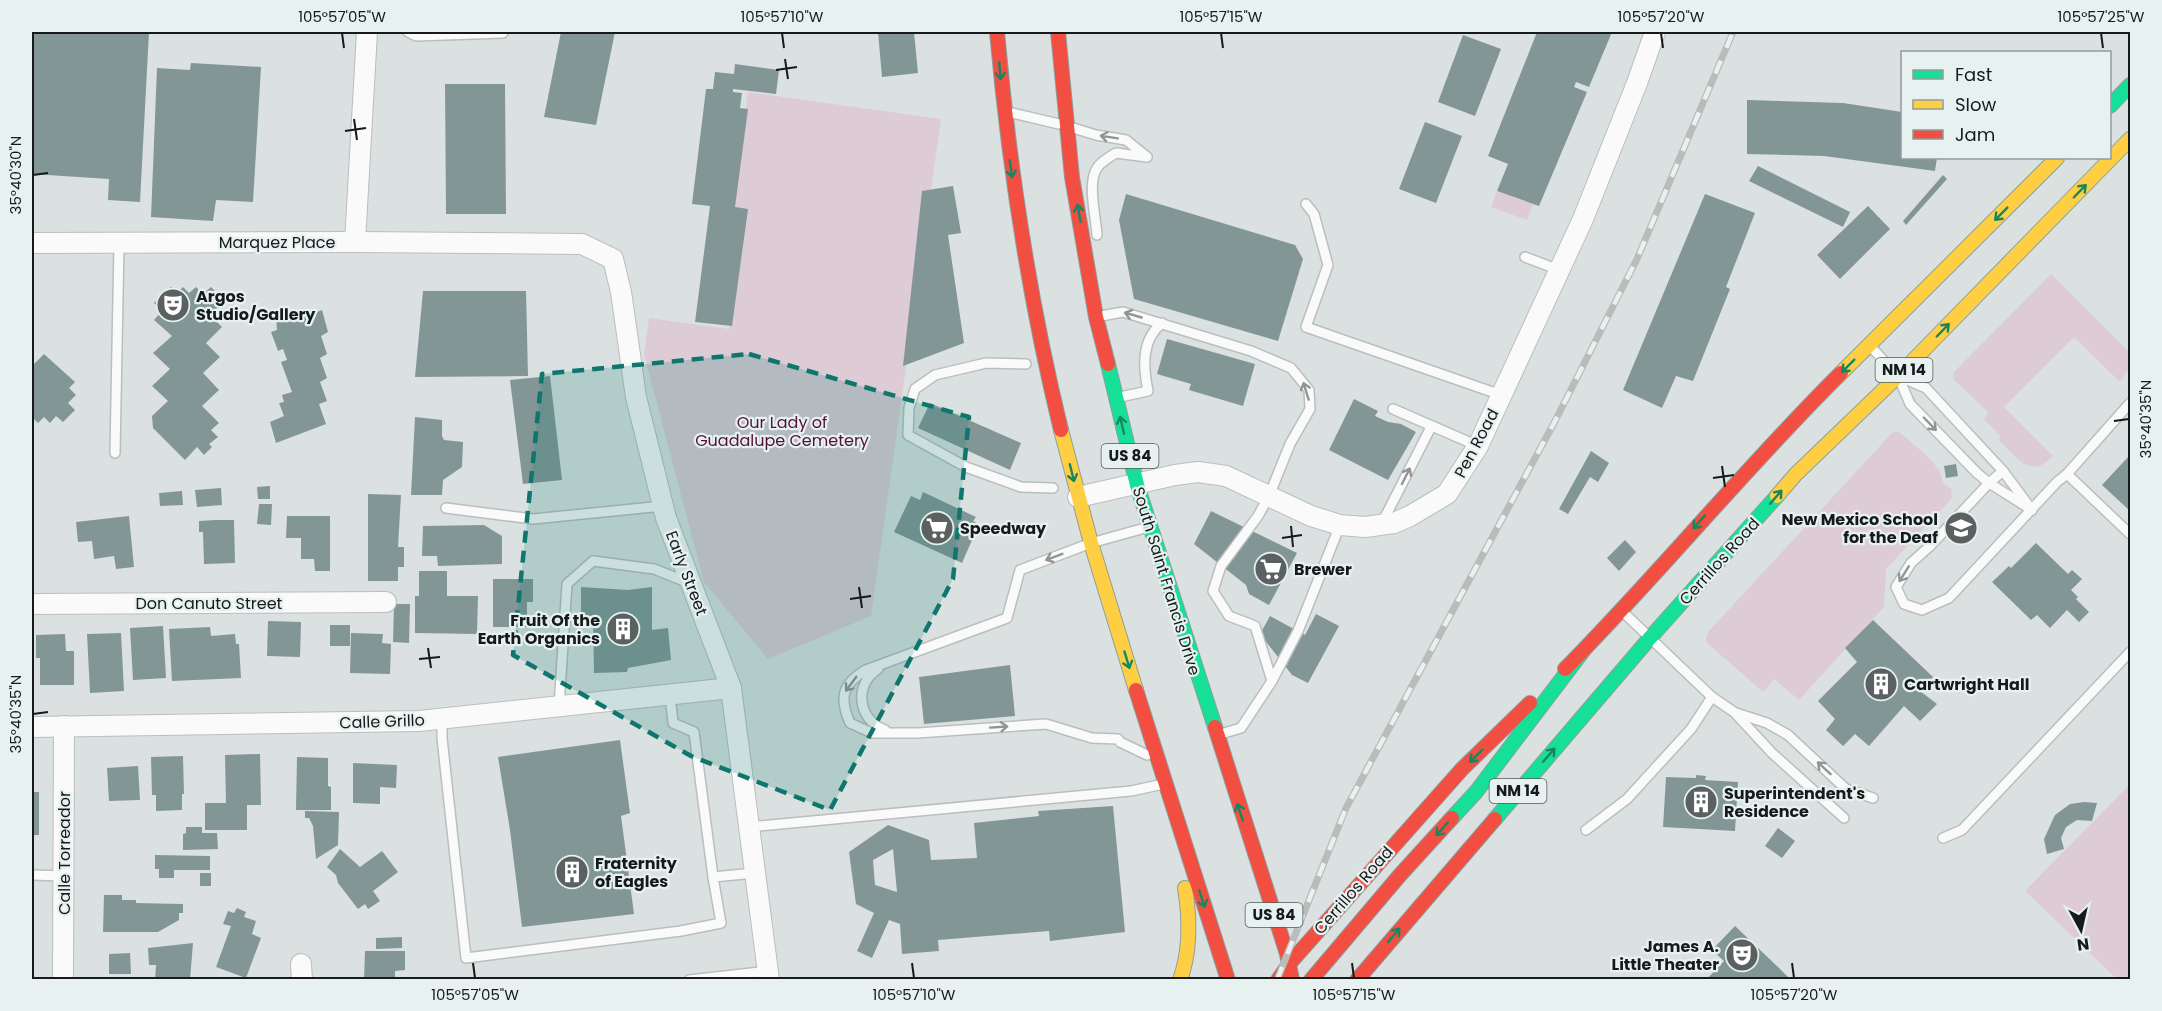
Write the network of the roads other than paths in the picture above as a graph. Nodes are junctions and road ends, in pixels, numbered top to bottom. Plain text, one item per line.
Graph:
1 (367, 32) edge
2 (408, 32) edge
3 (997, 32) edge
4 (1058, 32) edge
5 (1655, 32) edge
6 (503, 33) edge
7 (2130, 85) edge
8 (2111, 104) edge
9 (1004, 111) junction
10 (1066, 126) junction
11 (2116, 128) dead end
12 (2130, 139) edge
13 (2111, 158) edge
14 (2056, 159) edge
15 (2110, 159) edge
16 (1306, 204) dead end
17 (355, 242) junction
18 (32, 243) edge
19 (119, 243) junction
20 (523, 245) joint
21 (1525, 257) dead end
22 (1088, 265) junction
23 (1559, 270) junction
24 (1096, 317) junction
25 (1162, 324) junction
26 (1869, 344) junction
27 (1026, 364) dead end
28 (1898, 376) junction
29 (1501, 395) junction
30 (1116, 397) junction
31 (2130, 403) edge
32 (1393, 409) dead end
33 (1431, 427) junction
34 (1478, 446) junction
35 (115, 453) dead end
36 (2003, 471) junction
37 (2067, 474) junction
38 (1989, 483) junction
39 (1137, 484) junction
40 (1053, 488) dead end
41 (1269, 496) junction
42 (1078, 497) junction
43 (663, 506) junction
44 (446, 508) dead end
45 (2032, 510) junction
46 (1340, 525) junction
47 (1381, 525) junction
48 (1150, 526) junction
49 (2130, 534) edge
50 (1091, 543) junction
51 (691, 584) junction
52 (386, 602) dead end
53 (32, 604) edge
54 (1622, 611) junction
55 (1649, 639) junction
56 (1583, 651) junction
57 (2130, 652) edge
58 (888, 663) junction
59 (1272, 681) junction
60 (731, 688) junction
61 (670, 694) junction
62 (1712, 697) junction
63 (559, 706) junction
64 (1734, 712) junction
65 (442, 718) junction
66 (64, 726) junction
67 (32, 727) edge
68 (894, 733) junction
69 (1216, 735) junction
70 (1157, 759) junction
71 (1164, 783) junction
72 (1873, 798) dead end
73 (1845, 818) dead end
74 (749, 826) junction
75 (1586, 830) dead end
76 (1943, 838) dead end
77 (1258, 867) junction
78 (755, 873) junction
79 (32, 875) edge
80 (64, 876) junction
81 (713, 877) junction
82 (1265, 932) dead end
83 (1289, 964) junction
84 (768, 975) edge
85 (1271, 976) edge
86 (63, 980) edge
87 (689, 980) edge
88 (1179, 980) edge
89 (1228, 980) edge
90 (1292, 980) edge
91 (1311, 980) edge
92 (1357, 980) edge

1 - 17 street
2 - 6 lane
3 -> 9 main road
4 - 10 main road, South Saint Francis Drive / US 84
5 - 23 street, Pen Road
7 - 8 main road
9 - 10 lane
9 -> 42 main road
22 -> 10 main road, South Saint Francis Drive / US 84
22 -> 10 lane
11 - 12 main road
13 -> 12 main road, Cerrillos Road / NM 14
14 -> 26 main road, Cerrillos Road / NM 14
28 -> 15 main road, Cerrillos Road / NM 14
16 - 29 lane
17 - 19 street, Marquez Place
17 - 20 street, Marquez Place
18 - 19 street, Marquez Place
19 - 35 lane
20 - 43 street, Early Street
21 - 23 lane
22 - 24 main road, South Saint Francis Drive / US 84
23 - 29 street, Pen Road
25 -> 24 lane
24 - 30 main road, South Saint Francis Drive / US 84
25 - 30 lane
41 -> 25 lane
26 - 28 lane
26 -> 54 main road, Cerrillos Road / NM 14
27 - 40 lane
28 - 36 lane
28 -> 38 lane
55 -> 28 main road, Cerrillos Road / NM 14
29 - 34 street, Pen Road
39 -> 30 main road, South Saint Francis Drive / US 84
31 - 37 lane
32 - 33 lane
33 - 34 lane
47 -> 33 lane
34 - 47 street, Pen Road
36 - 38 lane
36 - 45 lane
37 - 45 lane
37 - 49 lane
38 - 45 lane
38 -> 45 lane
39 - 41 street, Pen Road
39 - 42 street, Pen Road
39 - 48 main road, South Saint Francis Drive / US 84
41 - 46 street, Pen Road
41 - 59 lane
42 - 50 main road
43 - 44 lane
43 - 51 street, Early Street
46 - 47 street, Pen Road
46 - 59 lane
48 - 50 lane
48 - 69 main road, South Saint Francis Drive / US 84
50 -> 58 lane
50 -> 70 main road
51 - 60 street, Early Street
51 - 63 lane
52 - 53 street, Don Canuto Street
54 - 55 lane
54 - 56 main road, Cerrillos Road / NM 14
55 - 62 lane
92 -> 55 main road, Cerrillos Road / NM 14
56 -> 83 main road, Cerrillos Road / NM 14
56 -> 91 main road
57 - 76 lane
58 - 68 lane
58 -> 68 lane
59 - 69 lane
60 - 61 street, Calle Grillo
60 - 74 street, Early Street
61 - 63 street, Calle Grillo
61 - 81 lane
62 - 64 lane
62 - 75 lane
63 - 65 street, Calle Grillo
72 -> 64 lane
64 - 73 lane
65 - 66 street, Calle Grillo
65 - 81 lane
66 - 67 street, Calle Grillo
66 - 80 street, Calle Torreador
68 -> 70 lane
77 -> 69 main road, South Saint Francis Drive / US 84
70 - 71 main road
71 - 74 lane
71 - 88 main road
71 -> 89 main road
74 - 78 street, Early Street
77 - 82 main road
77 - 83 main road, South Saint Francis Drive / US 84
78 - 81 lane
78 - 84 street, Early Street
79 - 80 lane
80 - 86 street, Calle Torreador
83 - 85 main road, Cerrillos Road / NM 14
83 - 90 main road, South Saint Francis Drive / US 84
84 - 87 lane

